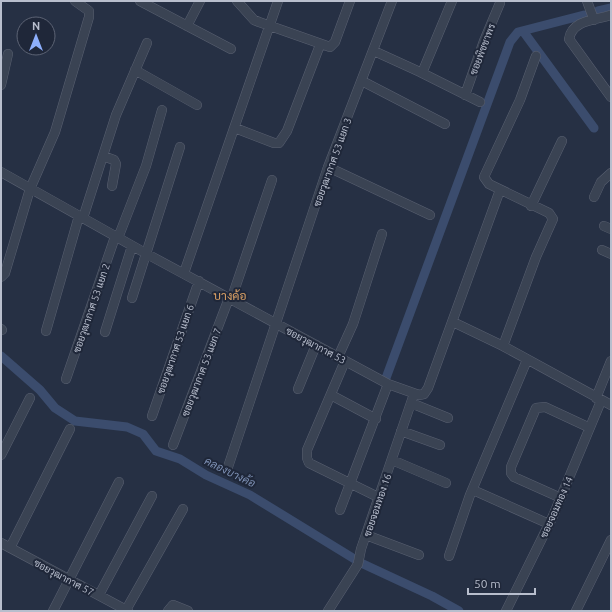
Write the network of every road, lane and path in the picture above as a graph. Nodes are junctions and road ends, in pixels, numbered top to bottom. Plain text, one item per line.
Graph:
1 (75, 1) edge
2 (140, 1) edge
3 (200, 1) edge
4 (237, 1) edge
5 (278, 1) edge
6 (350, 1) edge
7 (392, 1) edge
8 (452, 1) edge
9 (587, 1) edge
10 (500, 3) dead end
11 (611, 15) edge
12 (594, 20) junction
13 (269, 25) junction
14 (187, 26) junction
15 (147, 43) dead end
16 (320, 45) junction
17 (231, 49) dead end
18 (374, 51) junction
19 (8, 54) dead end
20 (536, 56) dead end
21 (135, 70) junction
22 (422, 73) junction
23 (362, 81) junction
24 (1, 84) edge
25 (465, 95) junction
26 (611, 97) edge
27 (480, 102) dead end
28 (197, 105) dead end
29 (162, 110) dead end
30 (445, 124) dead end
31 (235, 128) junction
32 (562, 141) dead end
33 (180, 146) dead end
34 (103, 156) junction
35 (328, 167) junction
36 (1, 172) edge
37 (611, 173) edge
38 (272, 180) dead end
39 (112, 186) dead end
40 (30, 189) junction
41 (500, 190) junction
42 (594, 197) dead end
43 (532, 206) junction
44 (430, 215) dead end
45 (81, 217) junction
46 (382, 234) dead end
47 (116, 237) junction
48 (132, 246) junction
49 (147, 254) junction
50 (184, 273) junction
51 (1, 277) edge
52 (199, 281) junction
53 (132, 298) dead end
54 (230, 299) junction
55 (453, 322) junction
56 (276, 324) junction
57 (46, 331) dead end
58 (106, 332) dead end
59 (316, 345) junction
60 (503, 346) junction
61 (342, 359) junction
62 (526, 360) junction
63 (611, 361) edge
64 (66, 379) dead end
65 (388, 384) junction
66 (298, 389) dead end
67 (414, 394) junction
68 (331, 395) junction
69 (30, 398) dead end
70 (598, 399) junction
71 (411, 403) junction
72 (611, 405) edge
73 (152, 416) dead end
74 (448, 418) dead end
75 (376, 419) junction
76 (588, 427) junction
77 (70, 429) dead end
78 (402, 431) junction
79 (173, 445) dead end
80 (440, 445) dead end
81 (1, 455) edge
82 (392, 460) junction
83 (227, 470) dead end
84 (119, 482) dead end
85 (446, 483) dead end
86 (350, 484) junction
87 (473, 490) junction
88 (152, 496) dead end
89 (380, 498) junction
90 (560, 498) junction
91 (183, 509) dead end
92 (340, 510) dead end
93 (549, 524) junction
94 (366, 535) junction
95 (611, 540) edge
96 (1, 543) edge
97 (10, 548) junction
98 (419, 555) dead end
99 (449, 556) dead end
100 (69, 580) junction
101 (99, 595) junction
102 (127, 610) edge
103 (53, 611) edge
104 (168, 611) edge
105 (188, 611) edge
106 (328, 611) edge
107 (506, 611) edge
108 (576, 611) edge

1 - 40 street
2 - 14 street
3 - 14 street
4 - 13 street
5 - 13 street
6 - 16 street
7 - 18 street, ซอยวุฒากาศ 53 แยก 3
8 - 22 street
9 - 12 street
10 - 25 street, ซอยพิชชาพร
11 - 12 street
12 - 26 street
13 - 16 street
13 - 31 street
14 - 17 street
15 - 21 street
16 - 31 street
18 - 22 street
18 - 23 street, ซอยวุฒากาศ 53 แยก 3
19 - 24 street
20 - 41 street
21 - 28 street
21 - 34 street
22 - 25 street
23 - 30 street
23 - 35 street, ซอยวุฒากาศ 53 แยก 3
25 - 27 street
29 - 47 street, ซอยวุฒากาศ 53 แยก 2
31 - 50 street
32 - 43 street
33 - 49 street
34 - 39 street
34 - 45 street
35 - 44 street
35 - 56 street, ซอยวุฒากาศ 53 แยก 3
36 - 40 street, ซอยวุฒากาศ 53
37 - 42 street
38 - 54 street, ซอยวุฒากาศ 53 แยก 7
40 - 45 street, ซอยวุฒากาศ 53
40 - 51 street
41 - 43 street
41 - 55 street
43 - 60 street
45 - 47 street, ซอยวุฒากาศ 53
45 - 57 street
46 - 61 street
47 - 48 street, ซอยวุฒากาศ 53
47 - 64 street, ซอยวุฒากาศ 53 แยก 2
48 - 49 street, ซอยวุฒากาศ 53
48 - 58 street, ซอยวุฒากาศ 53 แยก 2
49 - 50 street, ซอยวุฒากาศ 53
49 - 53 street
50 - 52 street, ซอยวุฒากาศ 53
52 - 54 street, ซอยวุฒากาศ 53
52 - 73 street, ซอยวุฒากาศ 53 แยก 6
54 - 56 street, ซอยวุฒากาศ 53
54 - 79 street, ซอยวุฒากาศ 53 แยก 7
55 - 60 street
55 - 67 street
56 - 59 street, ซอยวุฒากาศ 53
56 - 83 street, ซอยวุฒากาศ 53 แยก 3
59 - 61 street, ซอยวุฒากาศ 53
59 - 66 street
60 - 62 street
61 - 65 street, ซอยวุฒากาศ 53
61 - 68 street
62 - 70 street
62 - 87 street
63 - 70 street, ซอยจอมทอง 14
65 - 67 street, ซอยวุฒากาศ 53
65 - 75 street
67 - 71 street, ซอยจอมทอง 16
68 - 75 street
68 - 86 street
69 - 81 street
70 - 72 street
70 - 76 street, ซอยจอมทอง 14
71 - 74 street
71 - 78 street, ซอยจอมทอง 16
75 - 86 street
76 - 90 street, ซอยจอมทอง 14
76 - 90 street
77 - 97 street
78 - 80 street
78 - 82 street, ซอยจอมทอง 16
82 - 85 street
82 - 89 street, ซอยจอมทอง 16
84 - 100 street
86 - 89 street
86 - 92 street
87 - 93 street
87 - 99 street
88 - 101 street
89 - 94 street, ซอยจอมทอง 16
90 - 93 street, ซอยจอมทอง 14
91 - 102 street
93 - 107 street, ซอยจอมทอง 14
94 - 98 street
94 - 106 street, ซอยจอมทอง 16
95 - 108 street
96 - 97 street, ซอยวุฒากาศ 57
97 - 100 street, ซอยวุฒากาศ 57
100 - 101 street, ซอยวุฒากาศ 57
100 - 103 street
101 - 102 street, ซอยวุฒากาศ 57
104 - 105 street

